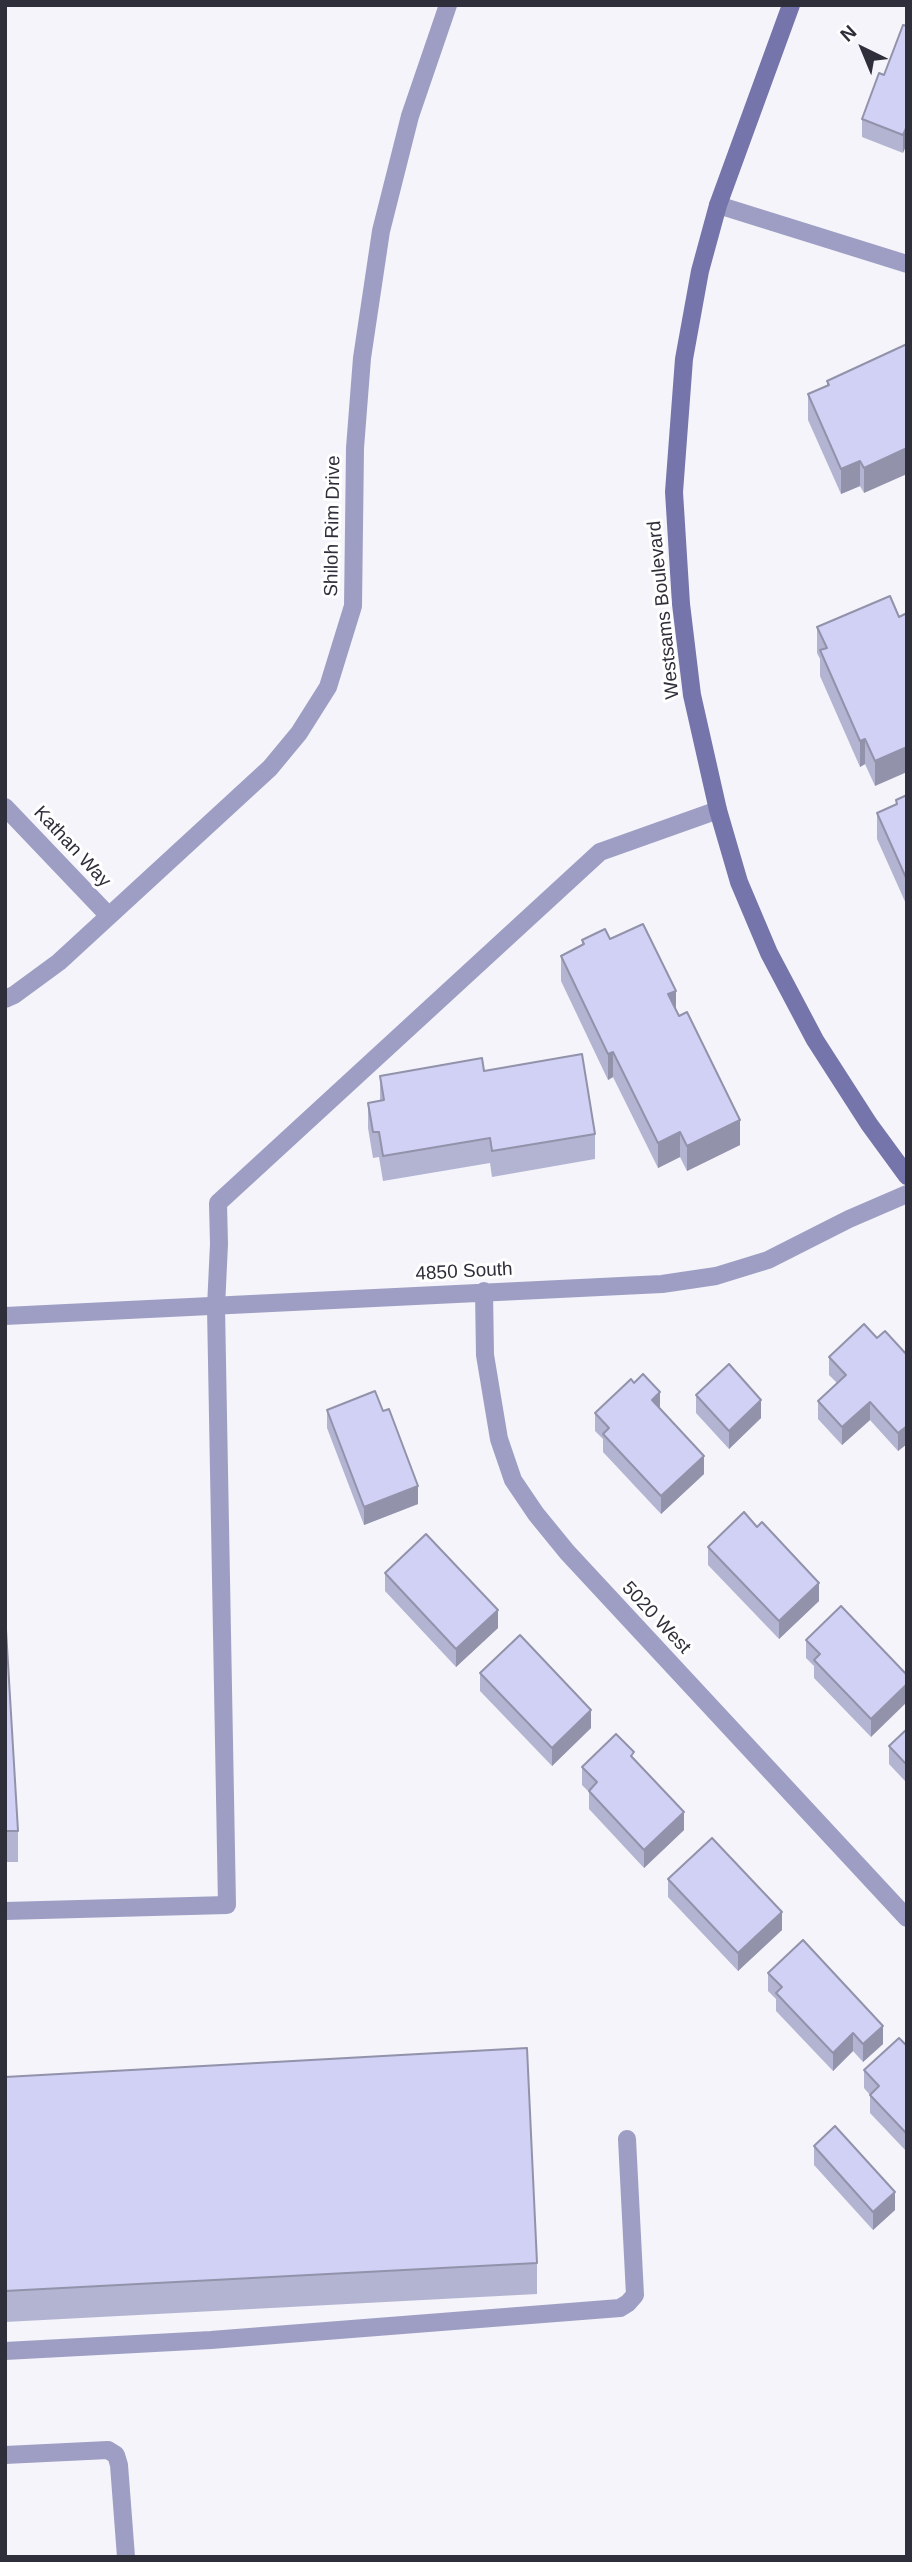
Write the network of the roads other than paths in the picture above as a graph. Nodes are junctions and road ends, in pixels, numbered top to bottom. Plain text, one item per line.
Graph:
1 (448, 5) edge
2 (791, 5) edge
3 (718, 205) junction
4 (907, 264) edge
5 (5, 807) edge
6 (718, 810) junction
7 (109, 916) junction
8 (5, 999) edge
9 (907, 1176) edge
10 (907, 1194) edge
11 (484, 1292) junction
12 (216, 1307) junction
13 (5, 1316) edge
14 (5, 1911) edge
15 (907, 1918) edge
16 (627, 2139) dead end
17 (5, 2351) edge
18 (5, 2455) edge
19 (126, 2557) edge

1 - 7 street, Shiloh Rim Drive
2 - 3 street, Westsams Boulevard
3 - 4 street
3 - 6 street, Westsams Boulevard
5 - 7 street, Kathan Way
6 - 9 street, Westsams Boulevard
6 - 12 street
7 - 8 street, Shiloh Rim Drive
10 - 11 street, 4850 South
11 - 12 street, 4850 South
11 - 15 street, 5020 West
12 - 13 street, 4850 South
12 - 14 street
16 - 17 street
18 - 19 street

